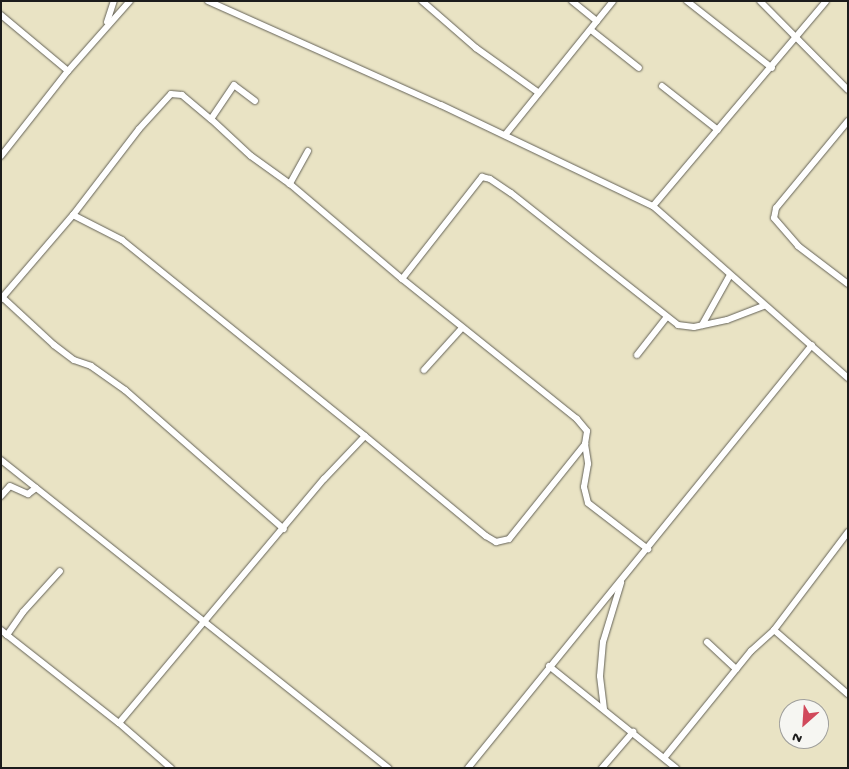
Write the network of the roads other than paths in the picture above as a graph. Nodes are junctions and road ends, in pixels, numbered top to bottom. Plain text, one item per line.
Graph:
1 (114, 1) edge
2 (130, 1) edge
3 (208, 1) edge
4 (422, 1) edge
5 (572, 1) edge
6 (613, 1) edge
7 (686, 1) edge
8 (760, 1) edge
9 (826, 1) edge
10 (1, 15) edge
11 (597, 21) junction
12 (106, 26) junction
13 (591, 30) junction
14 (797, 38) junction
15 (639, 68) dead end
16 (772, 68) junction
17 (68, 71) junction
18 (662, 86) dead end
19 (848, 90) edge
20 (539, 94) junction
21 (256, 101) dead end
22 (210, 119) junction
23 (848, 120) edge
24 (718, 130) junction
25 (504, 136) junction
26 (308, 151) dead end
27 (1, 156) edge
28 (290, 184) junction
29 (652, 206) junction
30 (73, 215) junction
31 (730, 274) junction
32 (402, 279) junction
33 (848, 284) edge
34 (2, 298) edge
35 (764, 306) junction
36 (666, 318) junction
37 (702, 325) junction
38 (462, 328) junction
39 (812, 345) junction
40 (637, 355) dead end
41 (424, 370) dead end
42 (848, 378) edge
43 (365, 436) junction
44 (585, 444) junction
45 (1, 460) edge
46 (36, 488) junction
47 (1, 496) edge
48 (284, 530) junction
49 (848, 532) edge
50 (648, 549) junction
51 (60, 571) dead end
52 (622, 579) junction
53 (205, 622) junction
54 (774, 630) junction
55 (4, 632) edge
56 (706, 642) dead end
57 (549, 666) junction
58 (736, 669) junction
59 (848, 694) edge
60 (604, 709) junction
61 (119, 724) junction
62 (633, 732) junction
63 (664, 758) junction
64 (171, 768) edge
65 (388, 768) edge
66 (468, 768) edge
67 (602, 768) edge
68 (676, 768) edge

1 - 12 street
2 - 12 street
3 - 25 street
4 - 20 street
5 - 11 street
6 - 11 street
7 - 16 street
8 - 14 street
9 - 14 street
10 - 17 street
11 - 13 street
12 - 17 street
13 - 15 street
13 - 20 street
14 - 16 street
14 - 19 street
16 - 24 street
17 - 27 street
18 - 24 street
20 - 25 street
21 - 22 street
22 - 28 street
22 - 30 street
23 - 33 street
24 - 29 street
25 - 29 street
26 - 28 street
28 - 32 street
29 - 31 street
30 - 34 street
30 - 43 street
31 - 35 street
31 - 37 street
32 - 36 street
32 - 38 street
34 - 48 street
35 - 37 street
35 - 39 street
36 - 37 street
36 - 40 street
38 - 41 street
38 - 44 street
39 - 42 street
39 - 50 street
43 - 44 street
43 - 48 street
44 - 50 street
45 - 46 street
46 - 47 street
46 - 53 street
48 - 53 street
49 - 54 street
50 - 52 street
51 - 55 street
52 - 57 street
52 - 60 street
53 - 61 street
53 - 65 street
54 - 58 street
54 - 59 street
55 - 61 street
56 - 58 street
57 - 60 street
57 - 66 street
58 - 63 street
60 - 62 street
61 - 64 street
62 - 63 street
62 - 67 street
63 - 68 street

